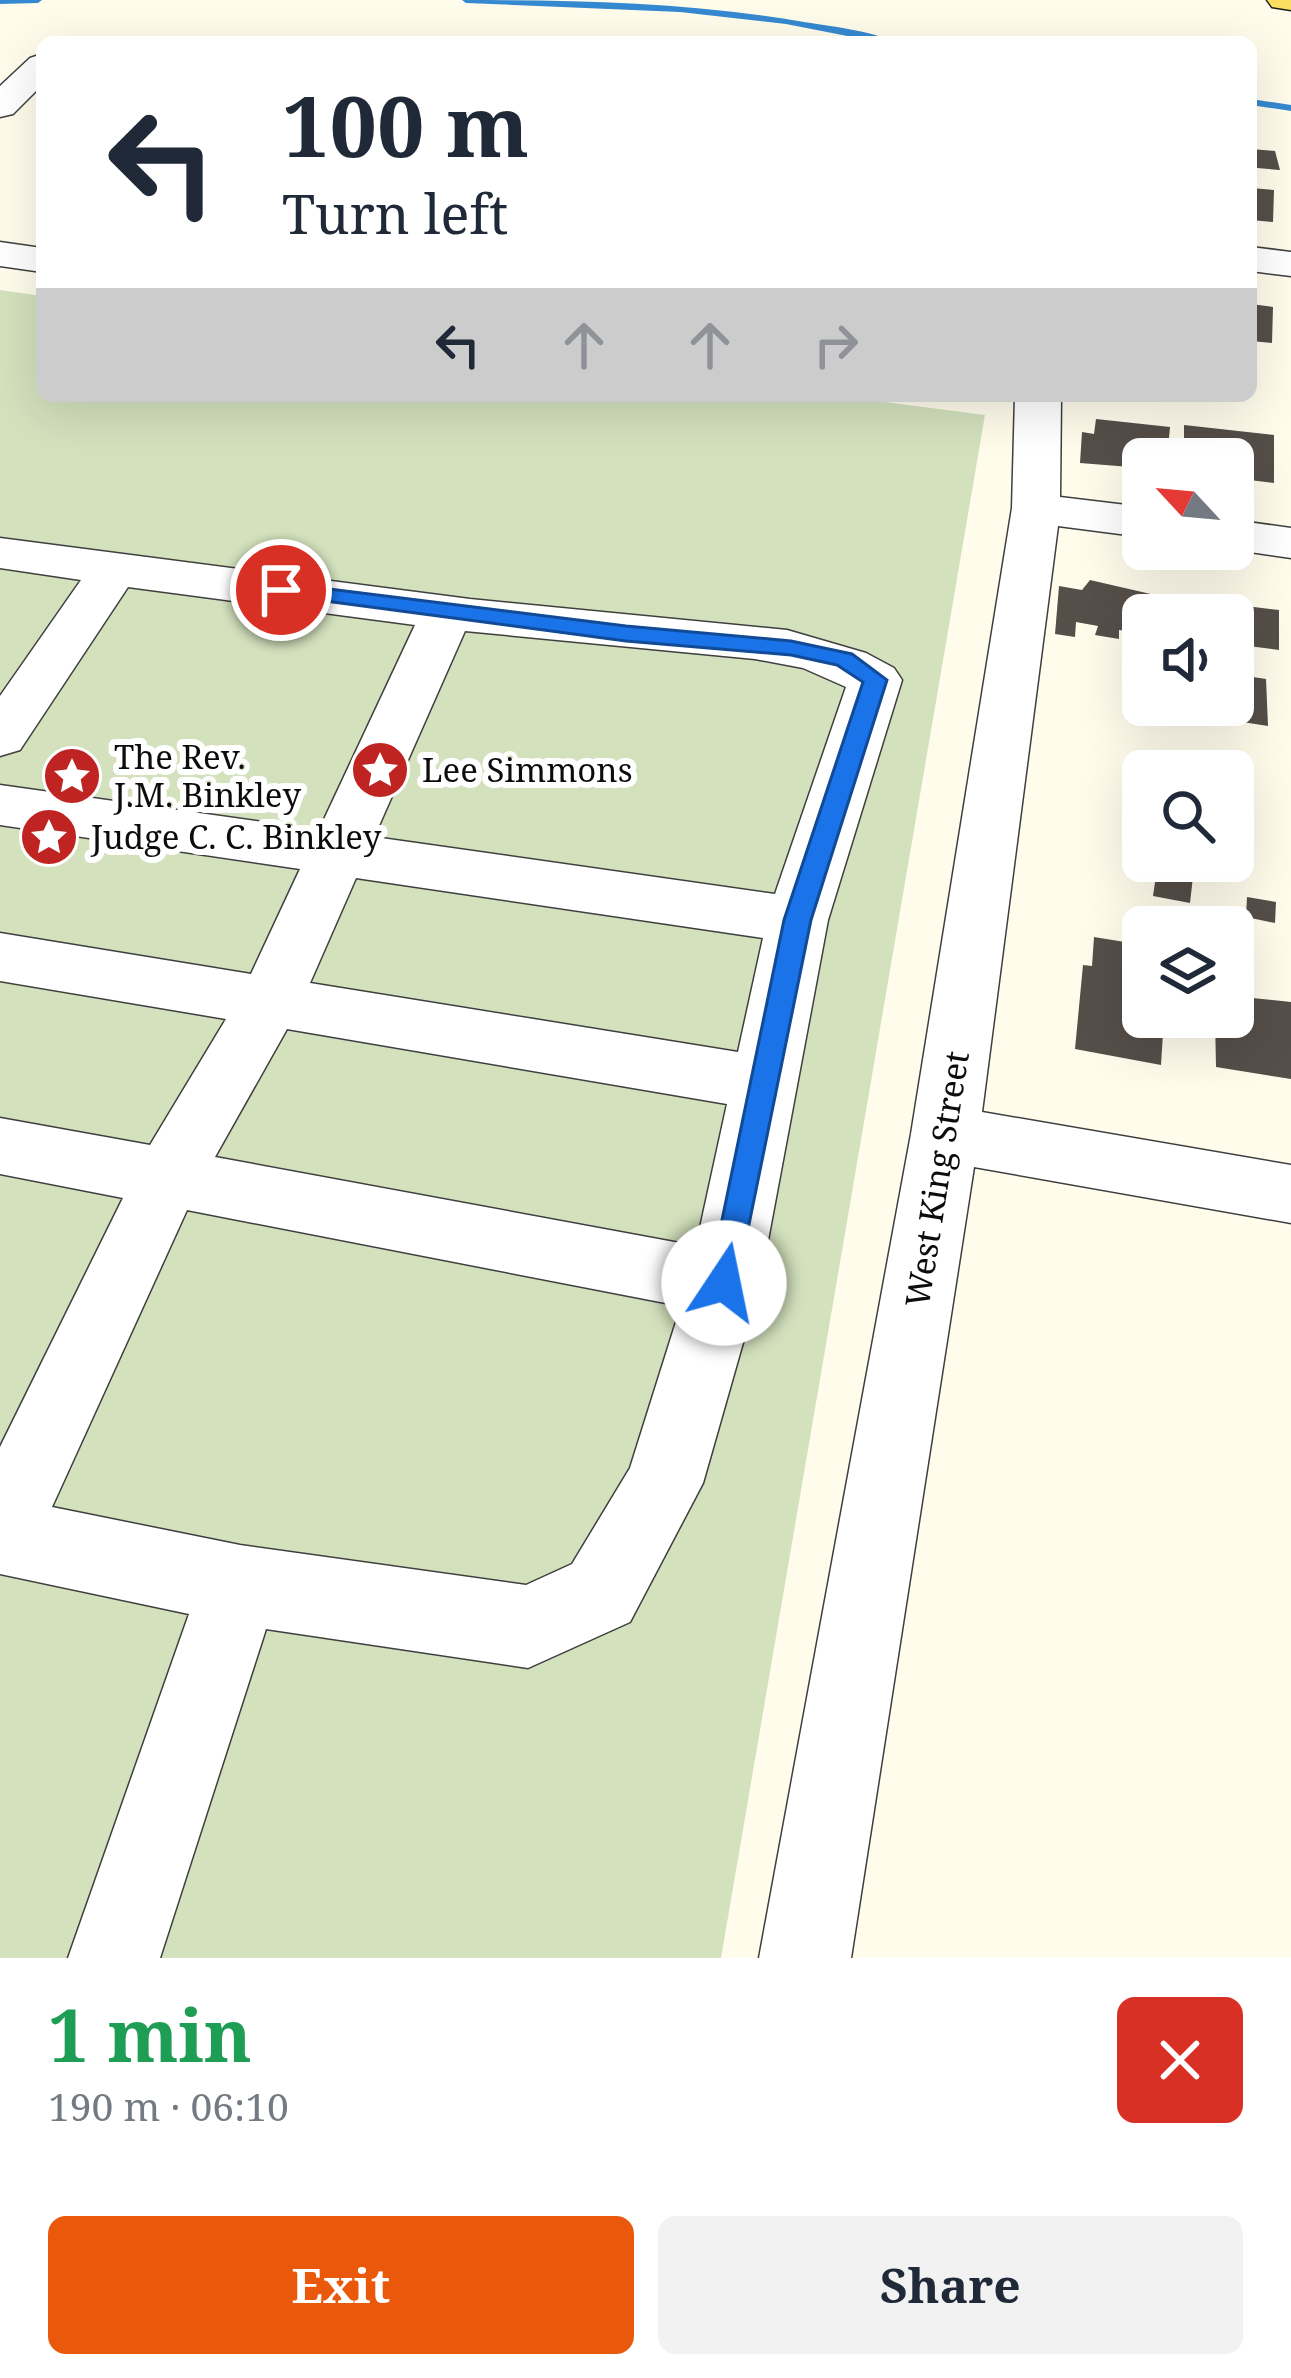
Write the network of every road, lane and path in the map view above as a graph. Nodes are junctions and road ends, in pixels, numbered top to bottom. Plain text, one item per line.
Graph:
1 (36, 71) edge
2 (0, 106) edge
3 (0, 122) edge
4 (36, 126) edge
5 (0, 254) edge
6 (36, 259) edge
7 (1257, 260) edge
8 (1291, 264) edge
9 (1038, 402) edge
10 (1036, 508) junction
11 (1122, 519) edge
12 (1254, 538) edge
13 (1291, 543) edge
14 (0, 553) edge
15 (114, 570) junction
16 (448, 610) junction
17 (0, 737) edge
18 (0, 806) edge
19 (336, 853) junction
20 (797, 920) junction
21 (0, 956) edge
22 (268, 1003) junction
23 (762, 1083) junction
24 (945, 1134) junction
25 (0, 1146) edge
26 (167, 1178) junction
27 (1291, 1194) edge
28 (724, 1283) junction
29 (0, 1533) edge
30 (240, 1585) junction
31 (115, 1958) edge
32 (805, 1958) edge

1 - 2 street
3 - 4 street
5 - 6 street
7 - 8 street
9 - 10 street, West King Street
10 - 11 street
10 - 24 street, West King Street
12 - 13 street
14 - 15 street
15 - 16 street
15 - 17 street
16 - 19 street
16 - 20 street
18 - 19 street
19 - 20 street
19 - 22 street
20 - 23 street
21 - 22 street
22 - 23 street
22 - 26 street
23 - 28 street
24 - 27 street
24 - 32 street, West King Street
25 - 26 street
26 - 28 street
26 - 29 street
28 - 30 street
29 - 30 street
30 - 31 street

